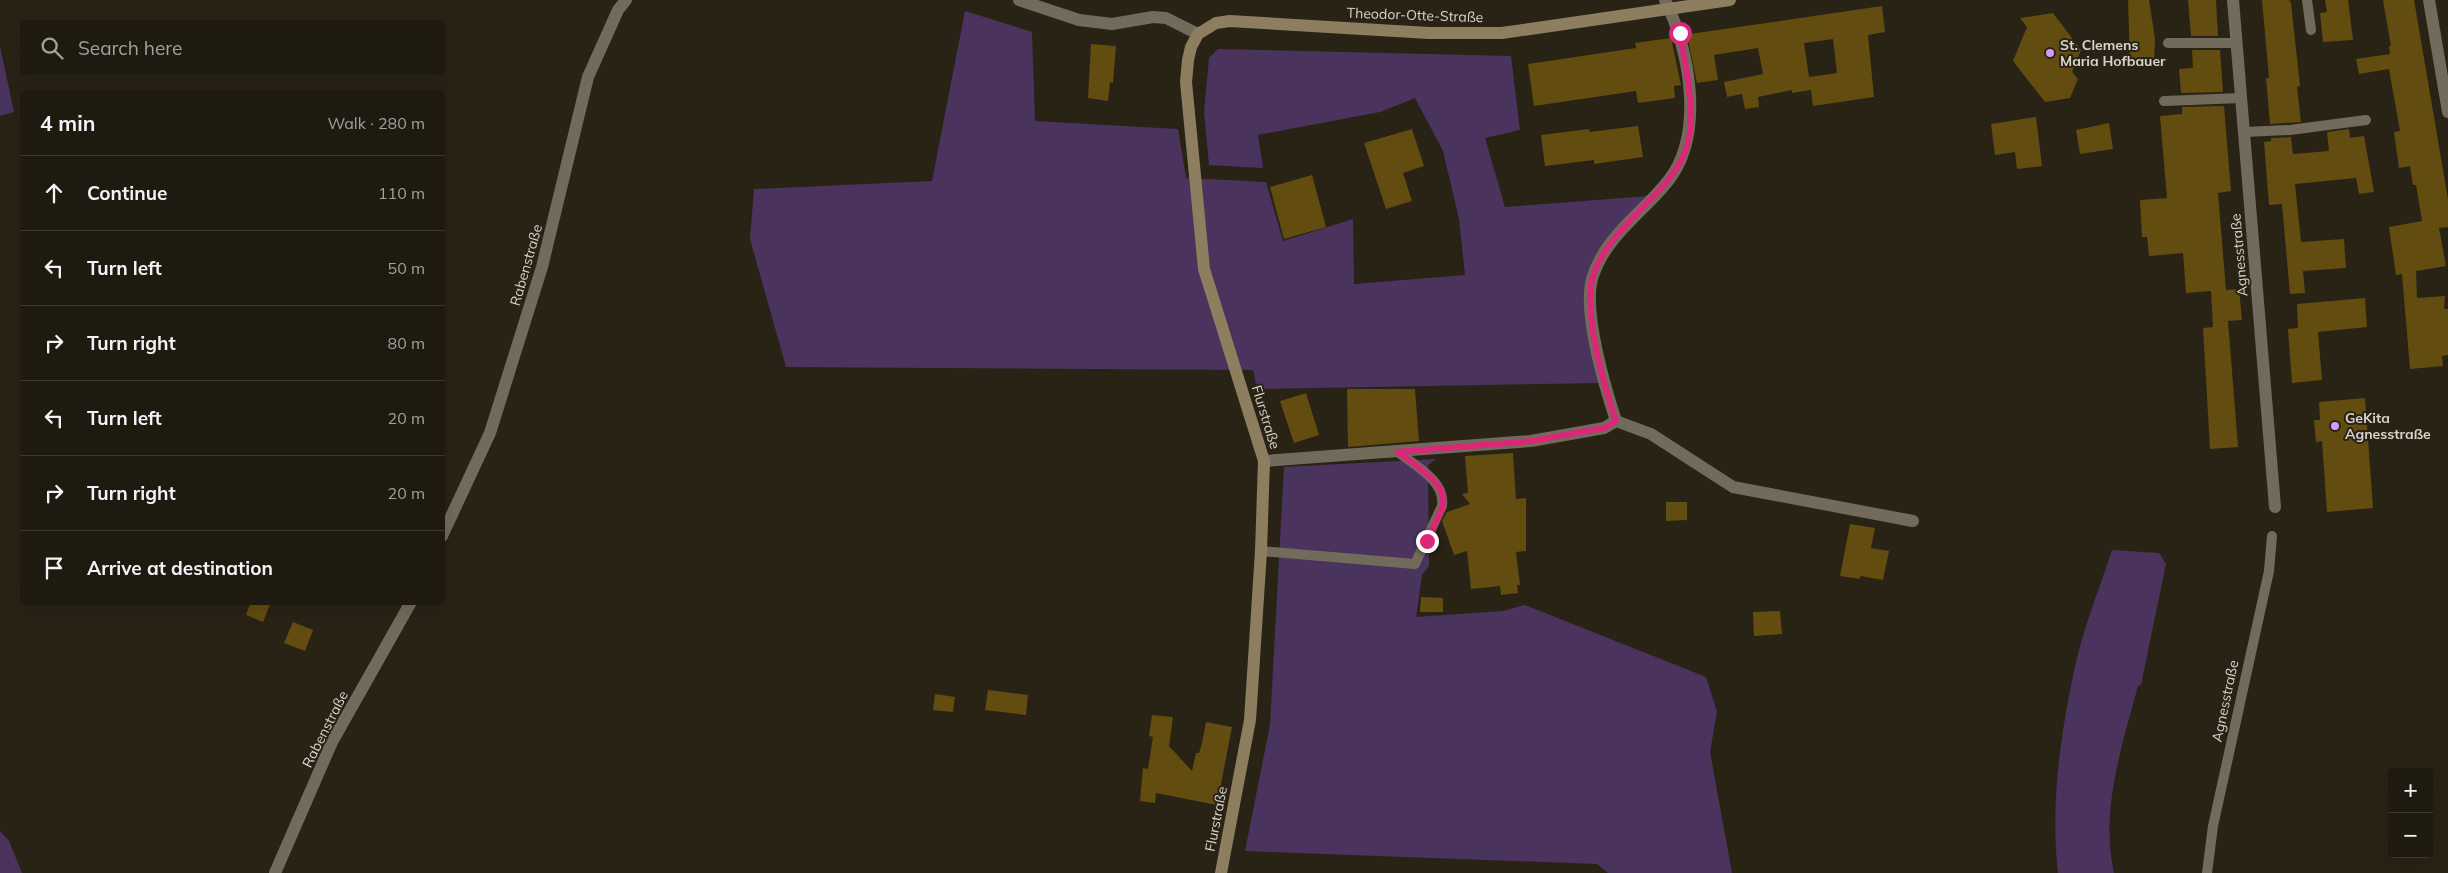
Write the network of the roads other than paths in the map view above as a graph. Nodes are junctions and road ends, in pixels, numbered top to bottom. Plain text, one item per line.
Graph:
1 (626, 0) edge
2 (1019, 0) edge
3 (1730, 0) edge
4 (2233, 0) edge
5 (2307, 0) edge
6 (2429, 0) edge
7 (1668, 5) edge
8 (2311, 30) dead end
9 (1198, 34) junction
10 (2168, 43) dead end
11 (2237, 43) junction
12 (2241, 98) junction
13 (2164, 101) dead end
14 (2448, 112) edge
15 (2366, 120) dead end
16 (2244, 132) junction
17 (1616, 421) junction
18 (1398, 452) junction
19 (1264, 461) junction
20 (2275, 507) dead end
21 (1913, 521) dead end
22 (445, 530) edge
23 (2272, 536) dead end
24 (1261, 551) junction
25 (409, 605) edge
26 (275, 873) edge
27 (1221, 873) edge
28 (2207, 873) edge

1 - 22 street, Rabenstraße
2 - 9 street
3 - 7 street, Theodor-Otte-Straße
4 - 11 street, Agnesstraße
5 - 8 lane
6 - 14 street
7 - 9 street, Theodor-Otte-Straße
7 - 17 street
9 - 19 street, Flurstraße
10 - 11 lane
11 - 12 street, Agnesstraße
12 - 13 lane
12 - 16 street, Agnesstraße
15 - 16 lane
16 - 20 street, Agnesstraße
17 - 18 street
17 - 21 street
18 - 19 street
18 - 24 lane
19 - 24 street, Flurstraße
23 - 28 lane, Agnesstraße
24 - 27 street, Flurstraße
25 - 26 street, Rabenstraße

